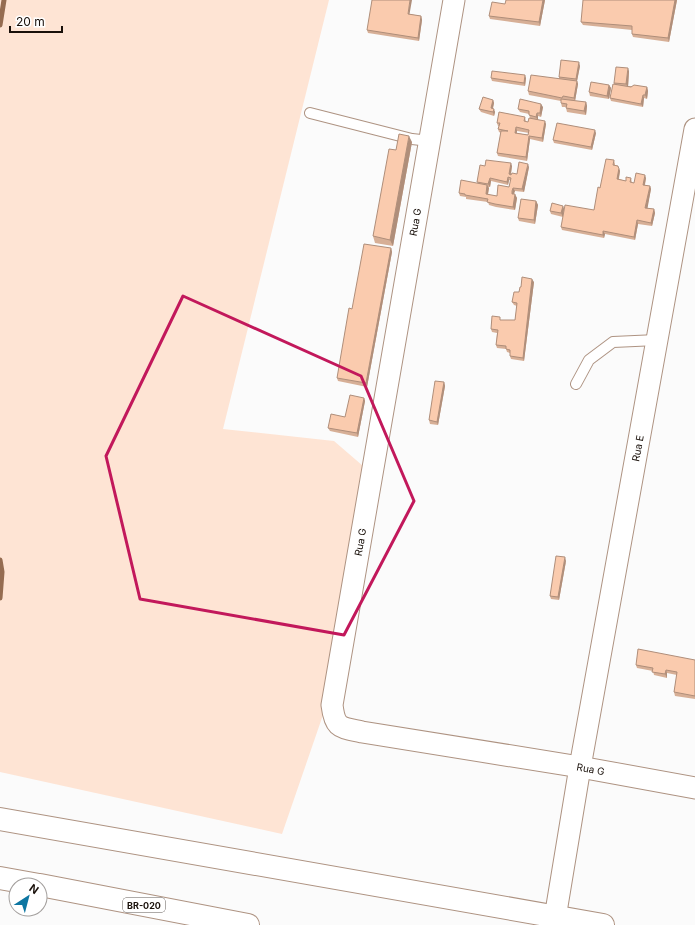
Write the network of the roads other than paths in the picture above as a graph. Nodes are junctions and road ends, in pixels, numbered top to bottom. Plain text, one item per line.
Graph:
1 (454, 0) edge
2 (310, 113) dead end
3 (695, 129) edge
4 (430, 141) junction
5 (657, 340) junction
6 (576, 384) dead end
7 (580, 767) junction
8 (695, 788) edge
9 (0, 819) edge
10 (48, 887) edge
11 (555, 918) junction
12 (248, 925) edge
13 (603, 925) edge

1 - 4 street, Rua G
2 - 4 lane
3 - 5 street, Rua E
4 - 7 street, Rua G
5 - 6 lane
5 - 7 street, Rua E
7 - 8 street, Rua G
7 - 11 street, Rua E
9 - 11 main road
10 - 12 main road, BR-020
11 - 13 main road

